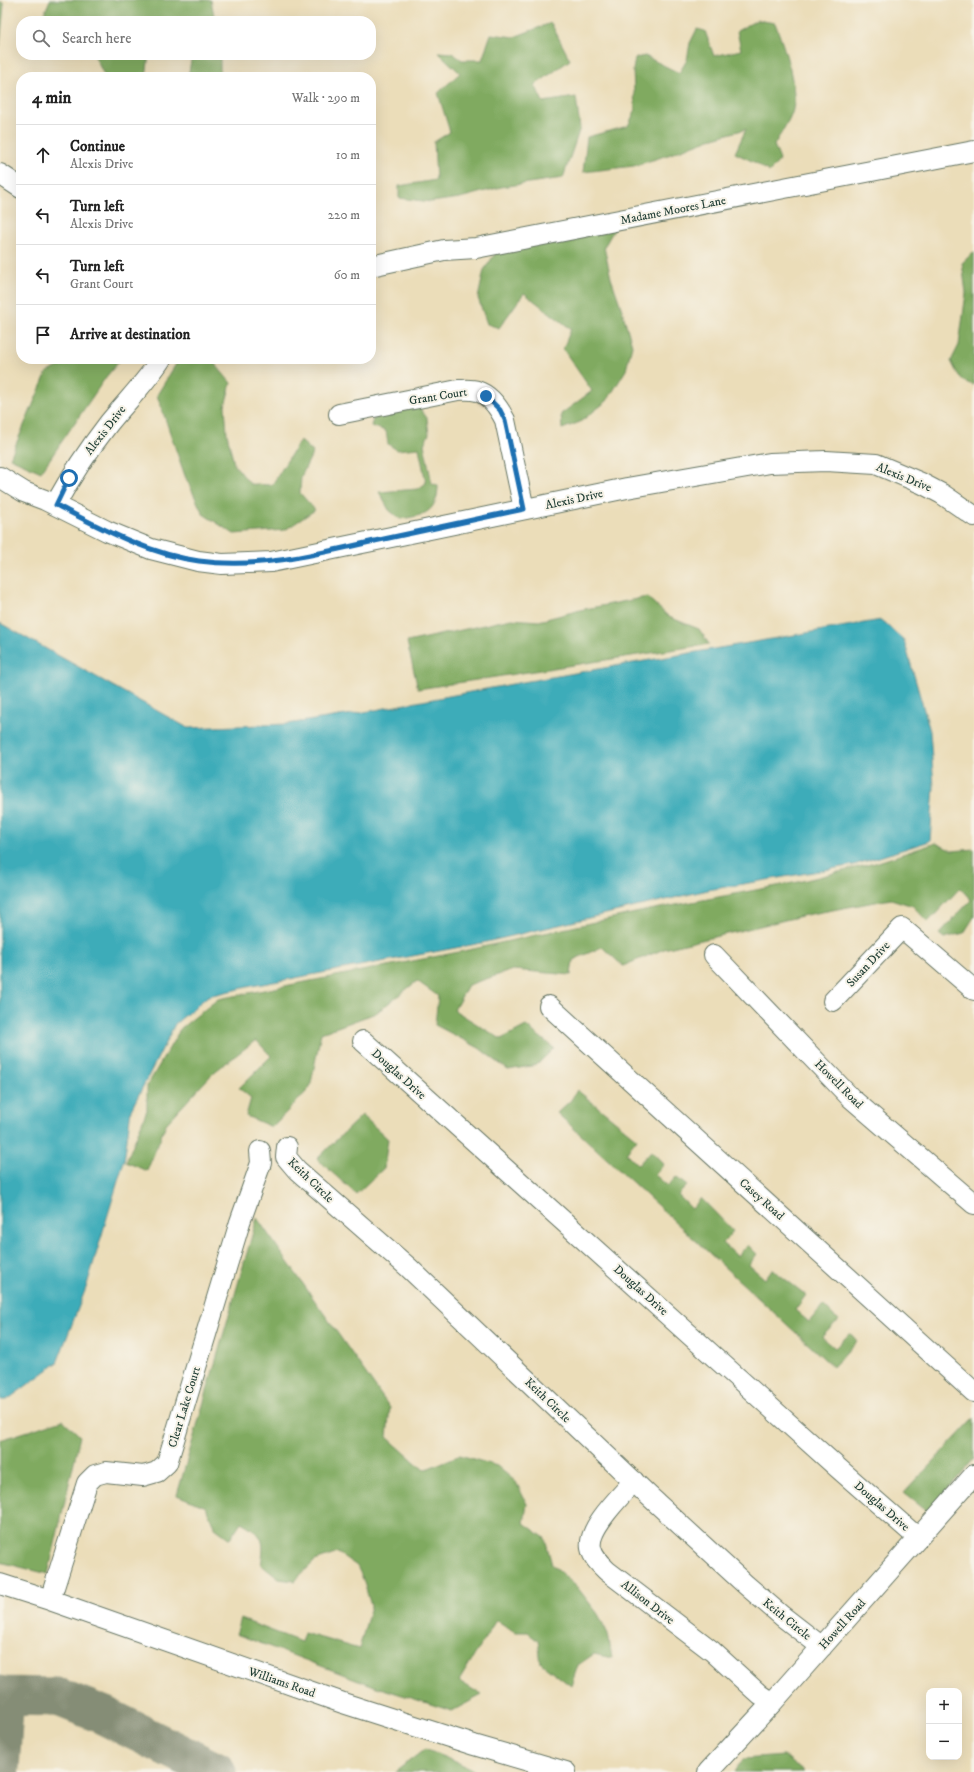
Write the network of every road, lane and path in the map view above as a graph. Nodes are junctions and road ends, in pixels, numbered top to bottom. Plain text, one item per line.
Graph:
1 (974, 151) edge
2 (0, 174) edge
3 (16, 185) edge
4 (376, 265) edge
5 (159, 364) edge
6 (339, 414) dead end
7 (0, 477) edge
8 (56, 505) junction
9 (524, 509) junction
10 (974, 516) edge
11 (714, 955) dead end
12 (974, 990) edge
13 (833, 1001) dead end
14 (549, 1006) dead end
15 (363, 1042) dead end
16 (287, 1147) dead end
17 (260, 1151) dead end
18 (974, 1204) edge
19 (974, 1392) edge
20 (974, 1475) edge
21 (634, 1481) junction
22 (918, 1538) junction
23 (0, 1584) edge
24 (50, 1600) junction
25 (822, 1647) junction
26 (772, 1702) junction
27 (566, 1772) edge
28 (708, 1772) edge

1 - 4 street, Madame Moores Lane
2 - 3 street
5 - 8 street, Alexis Drive
6 - 9 street, Grant Court
7 - 8 street, Alexis Drive
8 - 9 street, Alexis Drive
9 - 10 street, Alexis Drive
11 - 18 street, Howell Road
12 - 13 street, Susan Drive
14 - 19 street, Casey Road
15 - 22 street, Douglas Drive
16 - 21 street, Keith Circle
17 - 24 street, Clear Lake Court
20 - 22 street, Howell Road
21 - 25 street, Keith Circle
21 - 26 street, Allison Drive
22 - 25 street, Howell Road
23 - 24 street, Williams Road
24 - 27 street, Williams Road
25 - 26 street, Howell Road
26 - 28 street, Howell Road

